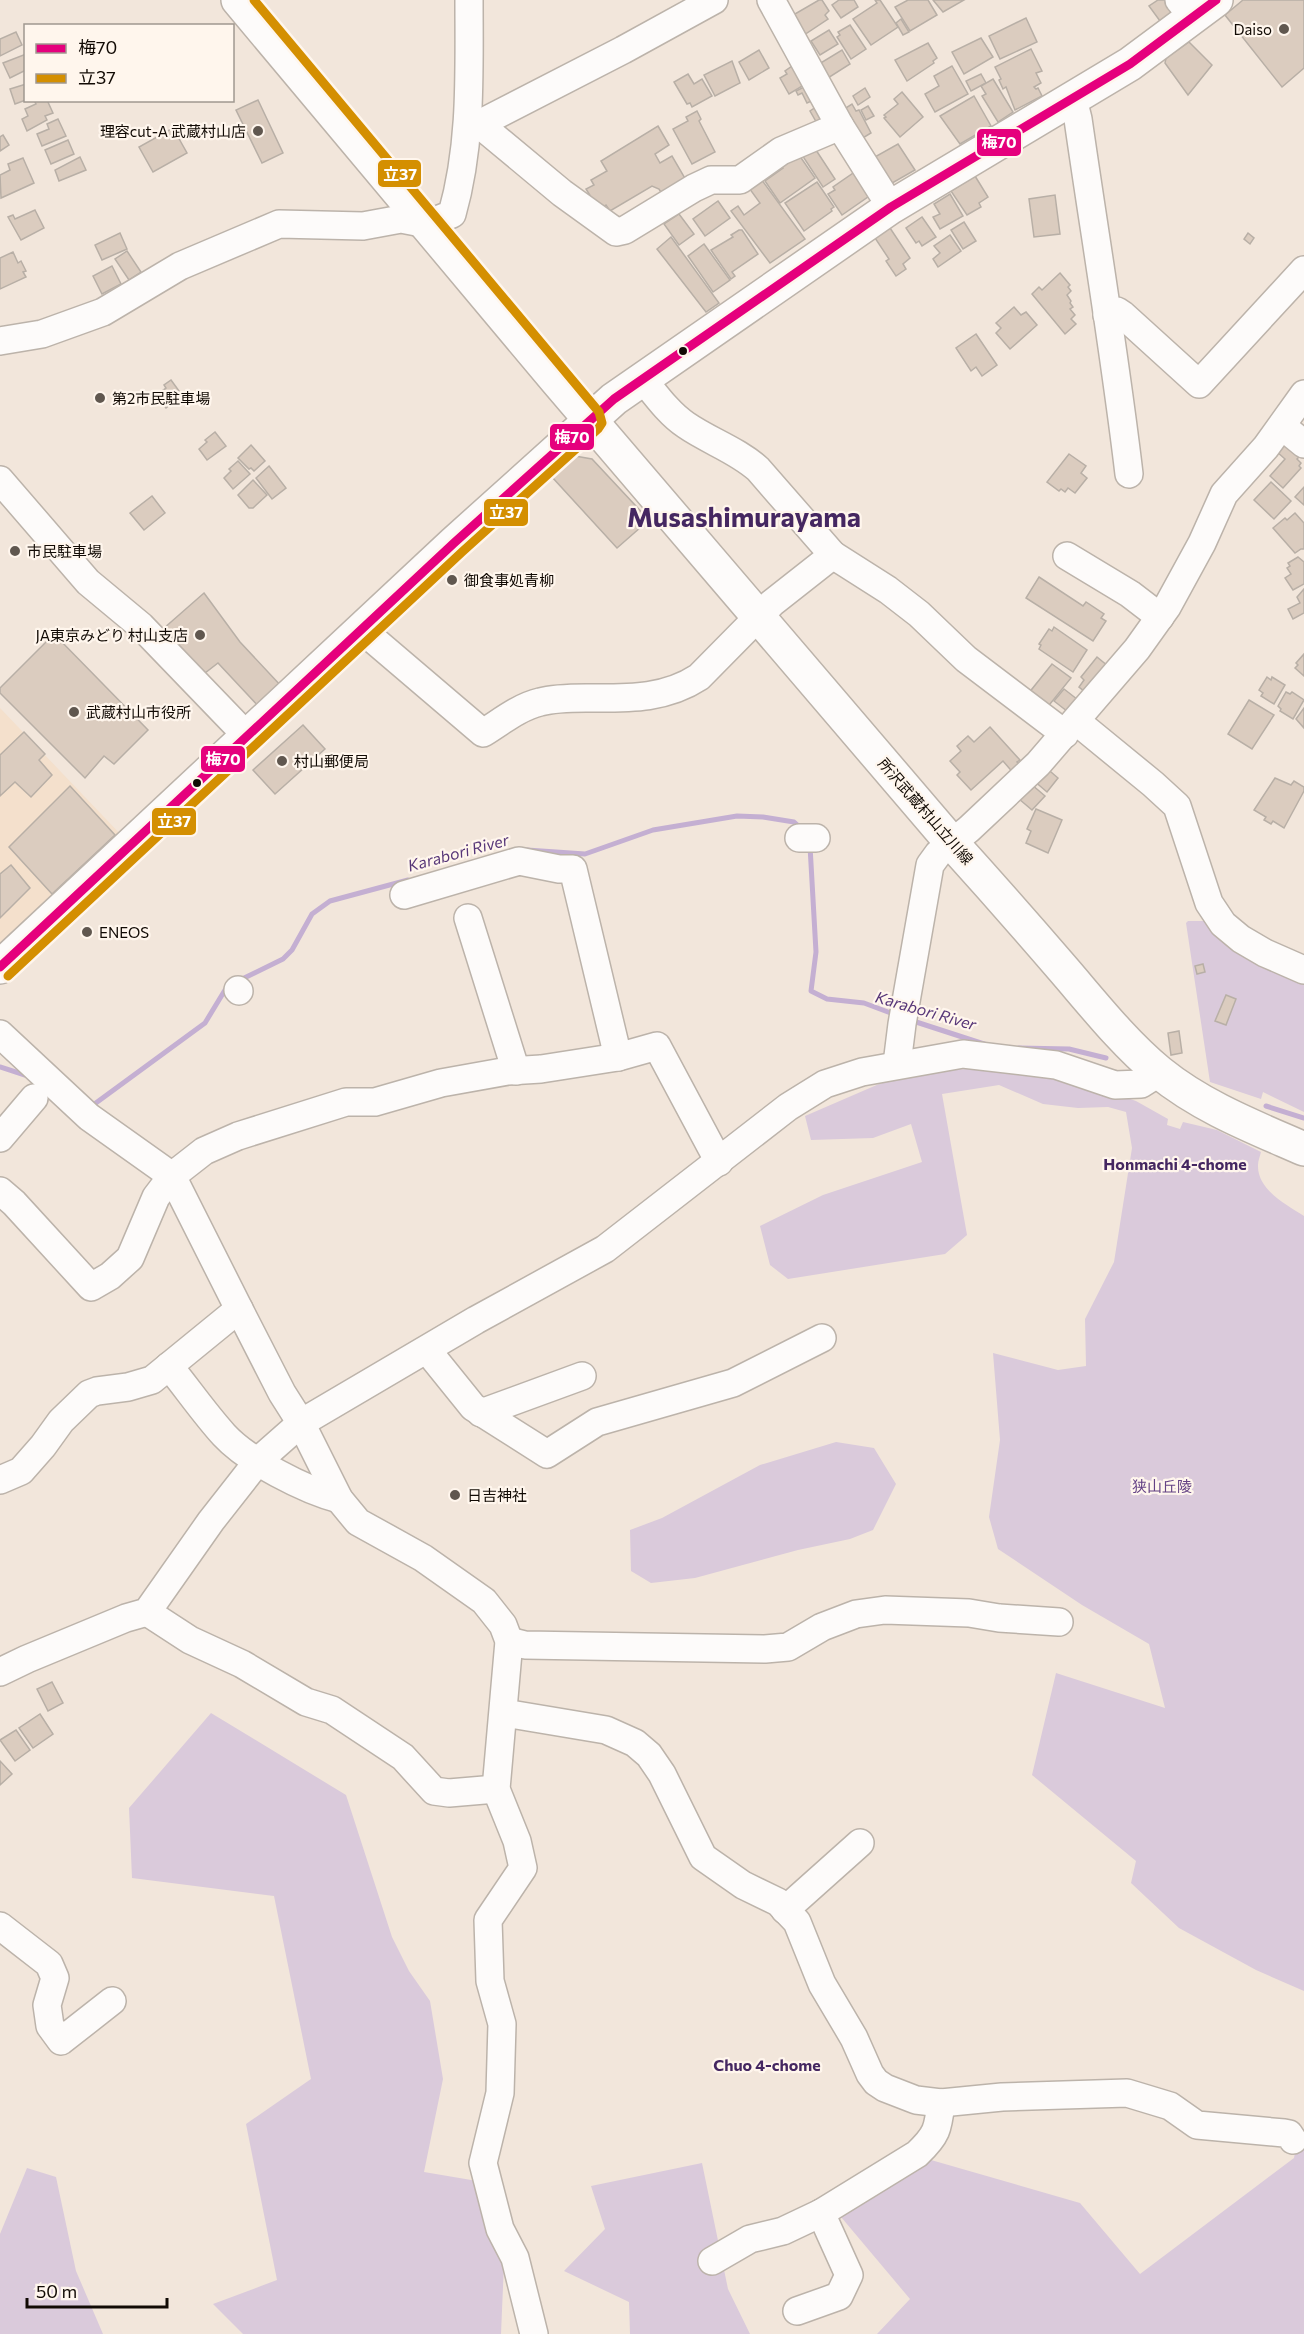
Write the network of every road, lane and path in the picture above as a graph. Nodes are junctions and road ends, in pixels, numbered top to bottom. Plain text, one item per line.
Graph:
1 (238, 0) edge
2 (469, 0) edge
3 (714, 0) edge
4 (771, 0) edge
5 (1196, 6) edge
6 (1073, 99) junction
7 (474, 123) junction
8 (840, 126) junction
9 (891, 207) junction
10 (427, 224) junction
11 (1304, 270) edge
12 (1107, 315) junction
13 (0, 341) edge
14 (642, 378) junction
15 (1304, 394) edge
16 (590, 420) junction
17 (1282, 426) junction
18 (1304, 444) edge
19 (1129, 474) dead end
20 (0, 480) edge
21 (833, 555) junction
22 (1067, 556) dead end
23 (1160, 616) junction
24 (758, 617) junction
25 (361, 629) junction
26 (1070, 728) junction
27 (247, 736) junction
28 (951, 843) junction
29 (404, 895) dead end
30 (468, 918) dead end
31 (0, 967) edge
32 (1304, 970) edge
33 (0, 1034) edge
34 (618, 1057) junction
35 (897, 1064) junction
36 (516, 1071) junction
37 (1160, 1072) junction
38 (34, 1098) dead end
39 (0, 1138) edge
40 (1304, 1149) edge
41 (719, 1162) junction
42 (172, 1176) junction
43 (0, 1191) edge
44 (238, 1309) junction
45 (822, 1338) dead end
46 (427, 1350) junction
47 (170, 1366) junction
48 (582, 1376) dead end
49 (481, 1413) junction
50 (301, 1423) junction
51 (258, 1461) junction
52 (0, 1480) edge
53 (339, 1499) junction
54 (147, 1612) junction
55 (1059, 1622) dead end
56 (509, 1641) junction
57 (0, 1672) edge
58 (504, 1713) junction
59 (496, 1789) junction
60 (860, 1843) dead end
61 (785, 1910) junction
62 (0, 1926) edge
63 (112, 2001) dead end
64 (941, 2103) junction
65 (1293, 2140) dead end
66 (821, 2213) junction
67 (712, 2261) dead end
68 (797, 2311) dead end
69 (534, 2334) edge

1 - 10 main road, 所沢武蔵村山立川線
2 - 7 street
3 - 7 street
4 - 8 street
5 - 6 main road
6 - 9 main road
6 - 12 street
7 - 8 street
7 - 10 street
8 - 9 street
9 - 14 main road
10 - 13 street
10 - 16 main road, 所沢武蔵村山立川線
11 - 12 street
12 - 19 street
14 - 16 main road
14 - 21 street
15 - 17 street
16 - 24 main road, 所沢武蔵村山立川線
16 - 25 main road
17 - 18 street
17 - 23 street
20 - 27 street
21 - 24 street
21 - 26 street
22 - 23 street
23 - 26 street
24 - 25 street
24 - 28 main road, 所沢武蔵村山立川線
25 - 27 main road
26 - 28 street
26 - 32 street
27 - 31 main road
28 - 35 street
28 - 37 main road, 所沢武蔵村山立川線
29 - 34 street
30 - 36 street
33 - 42 street
34 - 36 street
34 - 41 street
35 - 37 street
35 - 41 street
36 - 42 street
37 - 40 main road, 所沢武蔵村山立川線
38 - 39 street
41 - 46 street
42 - 43 street
42 - 44 street
44 - 47 street
44 - 50 street
45 - 49 street
46 - 49 street
46 - 50 street
47 - 51 street
47 - 52 street
48 - 49 street
50 - 51 street
50 - 53 street
51 - 53 street
51 - 54 street
53 - 56 street
54 - 57 street
54 - 59 street
55 - 56 street
56 - 58 street
58 - 59 street
58 - 61 street
59 - 69 street
60 - 61 street
61 - 64 street
62 - 63 street
64 - 65 street
64 - 66 street
66 - 67 street
66 - 68 street

